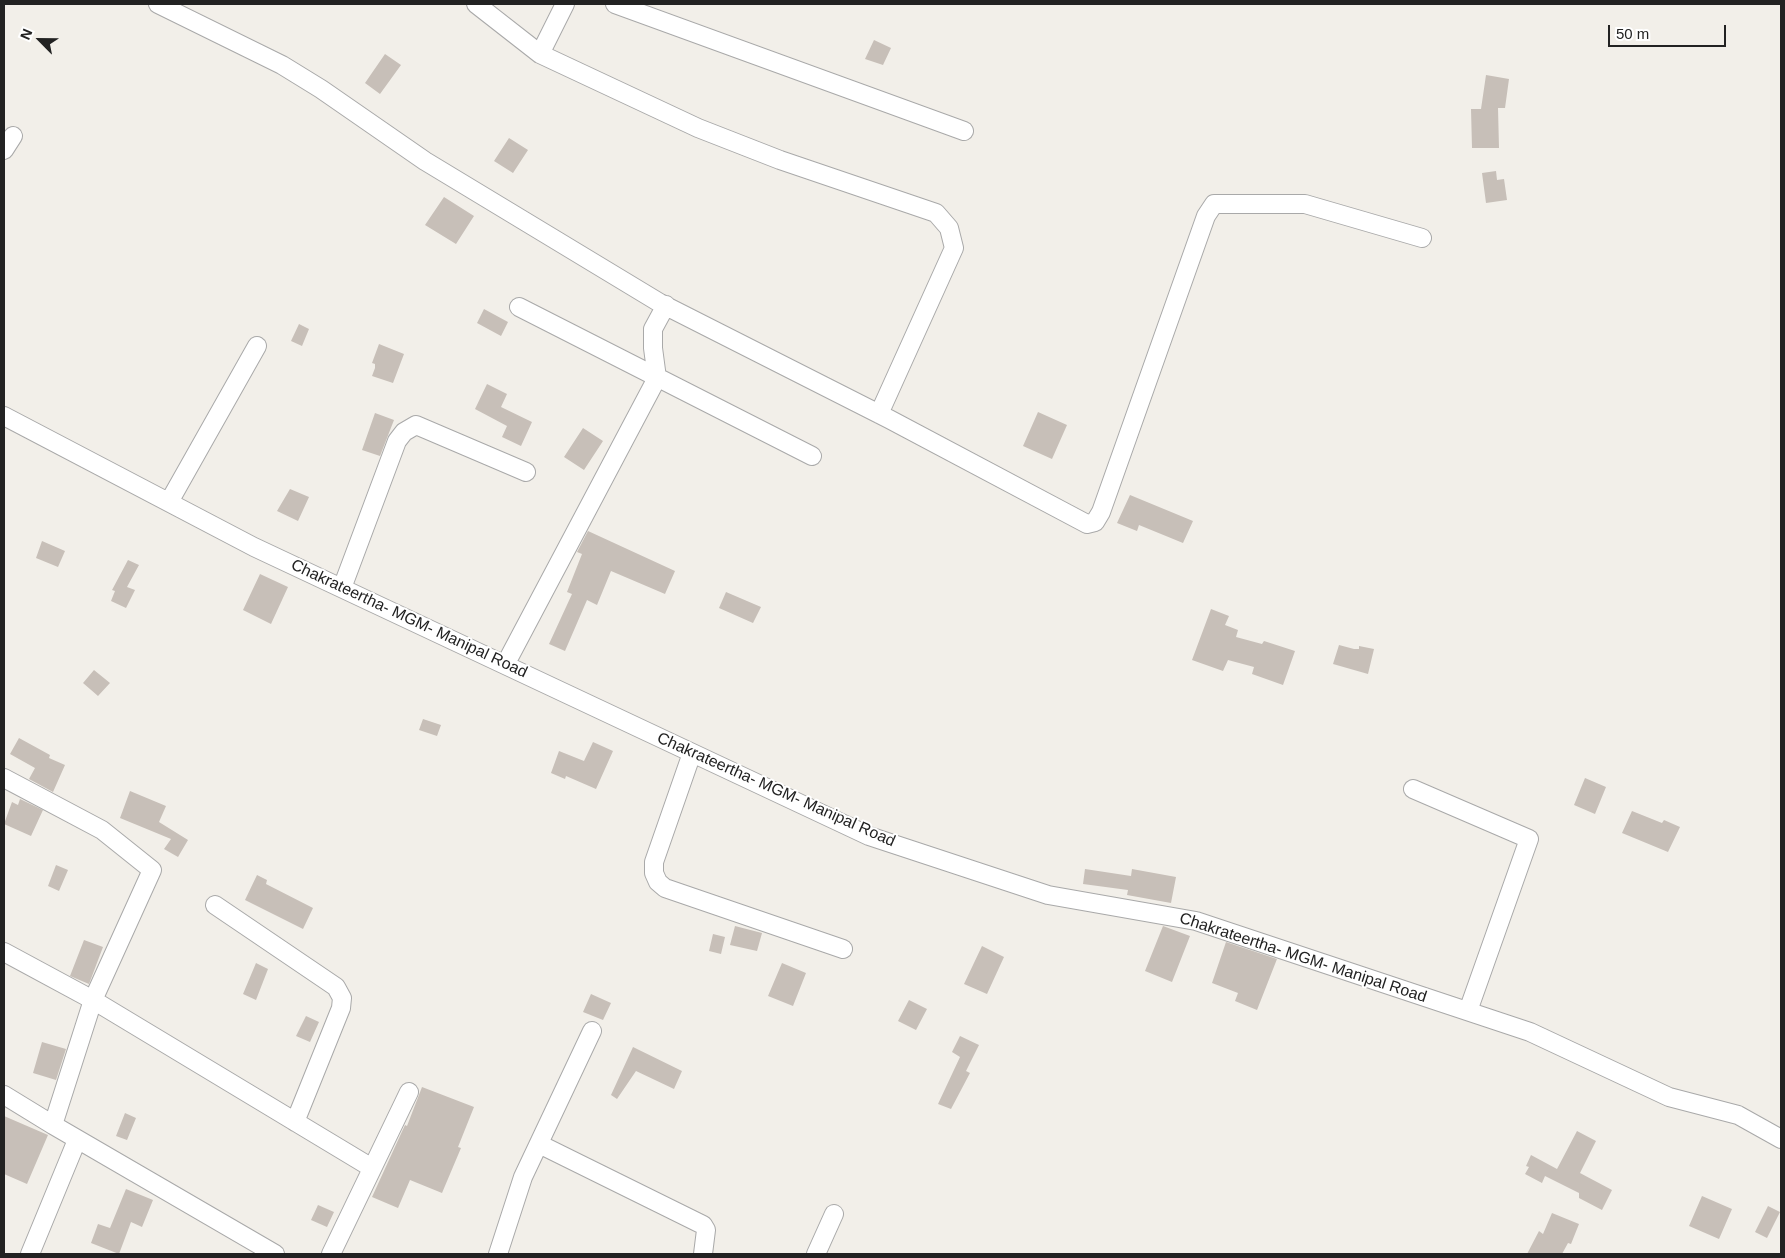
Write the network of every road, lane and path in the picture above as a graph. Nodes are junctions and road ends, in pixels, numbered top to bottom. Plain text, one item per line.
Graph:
1 (158, 4) edge
2 (476, 4) edge
3 (565, 4) edge
4 (615, 4) edge
5 (540, 54) junction
6 (964, 131) dead end
7 (1422, 238) dead end
8 (666, 305) junction
9 (519, 307) dead end
10 (257, 346) dead end
11 (657, 378) junction
12 (879, 414) junction
13 (4, 416) edge
14 (812, 456) dead end
15 (526, 472) dead end
16 (169, 502) junction
17 (342, 588) junction
18 (505, 665) junction
19 (692, 753) junction
20 (4, 778) edge
21 (1413, 789) dead end
22 (215, 905) dead end
23 (843, 949) dead end
24 (4, 952) edge
25 (93, 1000) junction
26 (1468, 1011) junction
27 (592, 1030) dead end
28 (409, 1092) dead end
29 (4, 1095) edge
30 (295, 1122) junction
31 (53, 1126) junction
32 (1781, 1138) edge
33 (77, 1140) junction
34 (539, 1144) junction
35 (372, 1168) junction
36 (834, 1214) dead end
37 (30, 1254) edge
38 (275, 1254) edge
39 (332, 1254) edge
40 (498, 1254) edge
41 (702, 1254) edge
42 (816, 1254) edge

1 - 8 street
2 - 5 street
3 - 5 street
4 - 6 street
5 - 12 street
7 - 12 street
8 - 11 street
8 - 12 street
9 - 11 street
10 - 16 street
11 - 14 street
11 - 18 street
13 - 16 street, Chakrateertha- MGM- Manipal Road
15 - 17 street
16 - 17 street, Chakrateertha- MGM- Manipal Road
17 - 18 street, Chakrateertha- MGM- Manipal Road
18 - 19 street, Chakrateertha- MGM- Manipal Road
19 - 23 street
19 - 26 street, Chakrateertha- MGM- Manipal Road
20 - 25 street
21 - 26 street
22 - 30 street
24 - 25 street
25 - 30 street
25 - 31 street
26 - 32 street, Chakrateertha- MGM- Manipal Road
27 - 34 street
28 - 35 street
29 - 31 street
30 - 35 street
31 - 33 street
33 - 37 street
33 - 38 street
34 - 40 street
34 - 41 street
35 - 39 street
36 - 42 street

